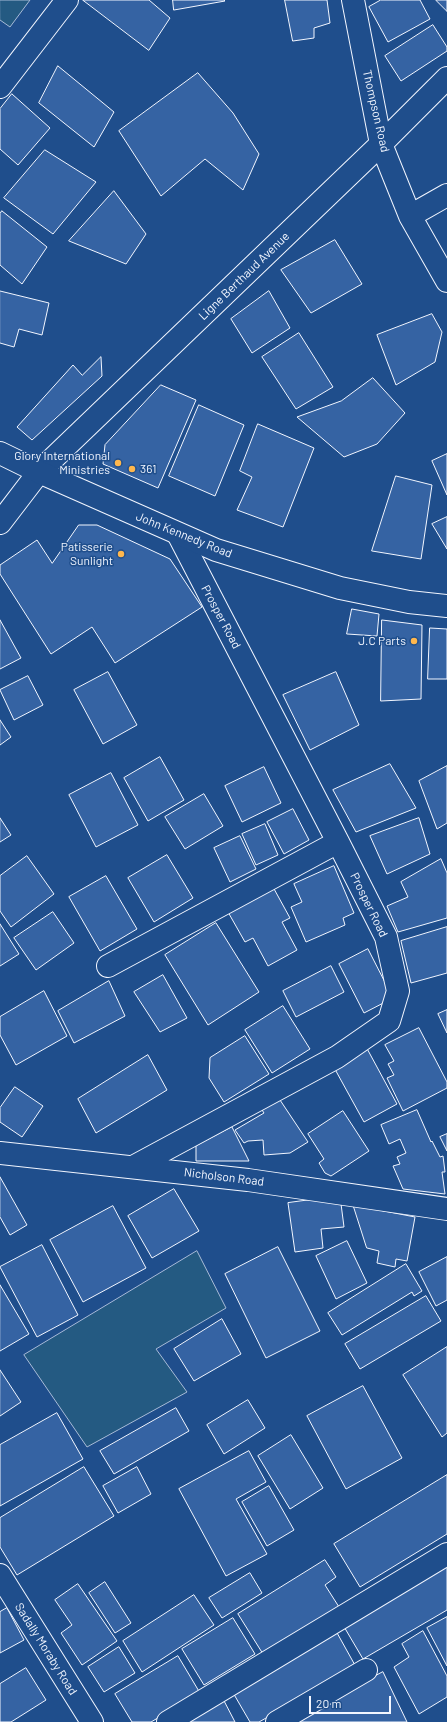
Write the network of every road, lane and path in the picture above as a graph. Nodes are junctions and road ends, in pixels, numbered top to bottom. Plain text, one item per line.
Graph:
1 (67, 0) edge
2 (353, 0) edge
3 (447, 78) edge
4 (0, 87) edge
5 (381, 144) junction
6 (447, 195) edge
7 (410, 216) junction
8 (447, 281) edge
9 (0, 453) edge
10 (39, 472) junction
11 (0, 523) edge
12 (178, 534) junction
13 (447, 606) edge
14 (338, 842) junction
15 (108, 966) dead end
16 (0, 1153) edge
17 (133, 1167) junction
18 (447, 1209) edge
19 (447, 1554) edge
20 (0, 1575) edge
21 (366, 1670) dead end
22 (92, 1722) edge
23 (168, 1722) edge
24 (278, 1722) edge

1 - 4 street
2 - 5 street, Thompson Road
3 - 5 street, Ligne Berthaud Avenue
5 - 7 street, Thompson Road
5 - 10 street, Ligne Berthaud Avenue
6 - 7 street
7 - 8 street, Thompson Road
9 - 10 street, John Kennedy Road
10 - 11 street, Ligne Berthaud Avenue
10 - 12 street, John Kennedy Road
12 - 13 street, John Kennedy Road
12 - 14 street, Prosper Road
14 - 15 street
14 - 17 street, Prosper Road
16 - 17 street, Nicholson Road
17 - 18 street, Nicholson Road
19 - 23 street
20 - 22 street, Sadally Moraby Road
21 - 24 street

